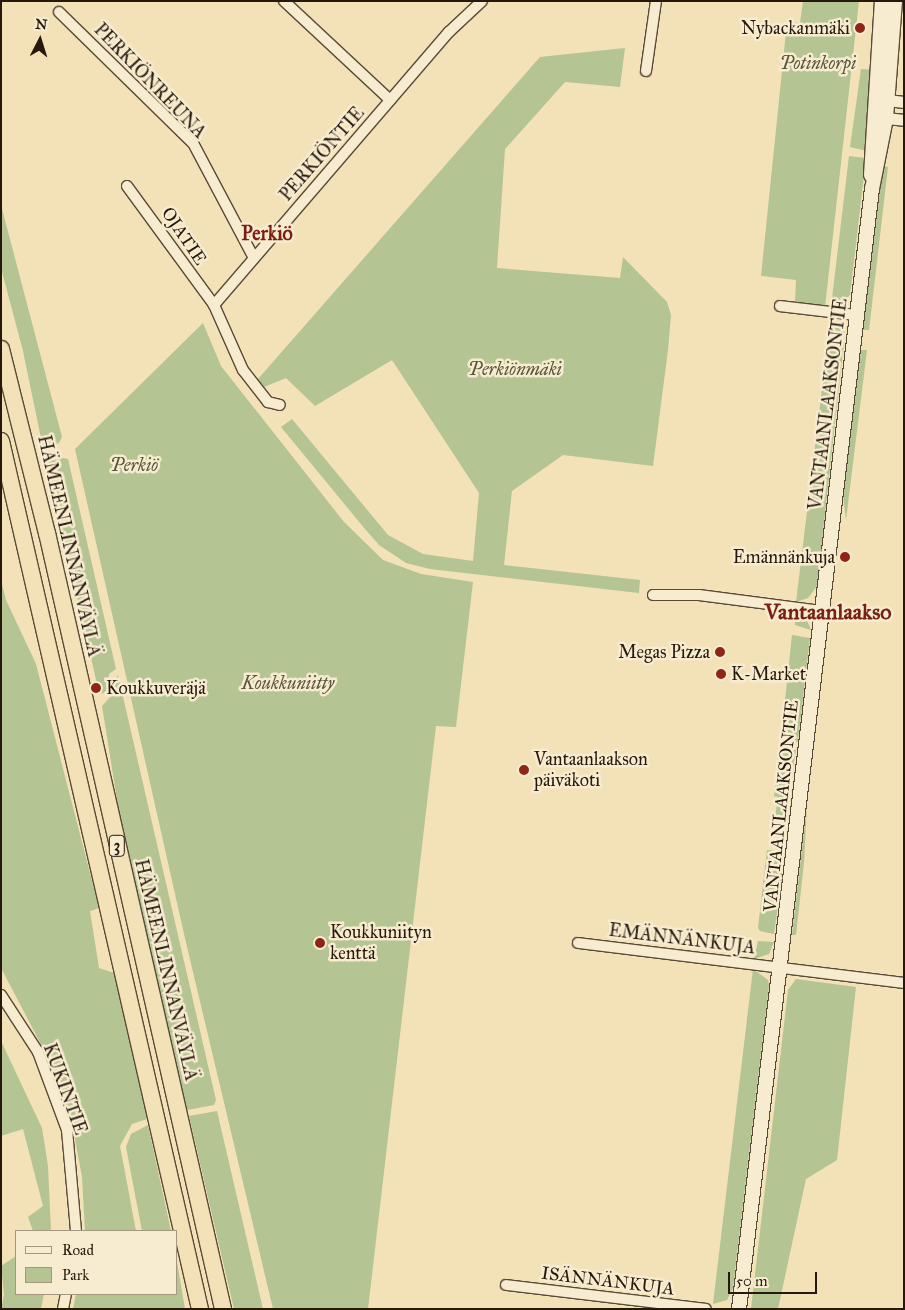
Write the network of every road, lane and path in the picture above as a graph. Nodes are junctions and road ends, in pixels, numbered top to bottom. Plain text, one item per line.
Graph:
1 (284, 1) edge
2 (482, 1) edge
3 (656, 1) edge
4 (882, 1) edge
5 (895, 1) edge
6 (59, 12) dead end
7 (646, 71) dead end
8 (390, 100) junction
9 (904, 102) edge
10 (882, 103) junction
11 (886, 118) junction
12 (904, 120) edge
13 (127, 186) dead end
14 (872, 189) junction
15 (254, 258) junction
16 (214, 306) junction
17 (780, 306) dead end
18 (857, 316) junction
19 (1, 349) edge
20 (280, 405) dead end
21 (1, 441) edge
22 (653, 595) dead end
23 (823, 611) junction
24 (578, 943) dead end
25 (782, 967) junction
26 (904, 983) edge
27 (1, 995) edge
28 (76, 1230) edge
29 (506, 1285) dead end
30 (66, 1295) edge
31 (62, 1309) edge
32 (200, 1309) edge
33 (223, 1309) edge
34 (706, 1309) edge
35 (739, 1309) edge

1 - 8 street
2 - 8 street, PERKIÖNTIE
3 - 7 street
4 - 10 main road, VANTAANLAAKSONTIE
5 - 10 main road, VANTAANLAAKSONTIE
6 - 15 street, PERKIÖNREUNA
8 - 15 street, PERKIÖNTIE
9 - 10 street
10 - 11 main road, VANTAANLAAKSONTIE
10 - 14 main road, VANTAANLAAKSONTIE
11 - 12 street
11 - 14 main road, VANTAANLAAKSONTIE
13 - 16 street, OJATIE
14 - 18 main road, VANTAANLAAKSONTIE
15 - 16 street, PERKIÖNTIE
16 - 20 street
17 - 18 street
18 - 23 main road, VANTAANLAAKSONTIE
19 - 33 highway, HÄMEENLINNANVÄYLÄ / 3
21 - 32 highway, 3
22 - 23 street
23 - 25 main road, VANTAANLAAKSONTIE
24 - 25 street, EMÄNNÄNKUJA
25 - 26 street, EMÄNNÄNKUJA
25 - 35 main road, VANTAANLAAKSONTIE
27 - 28 street, KUKINTIE
29 - 34 street, ISÄNNÄNKUJA
30 - 31 street

